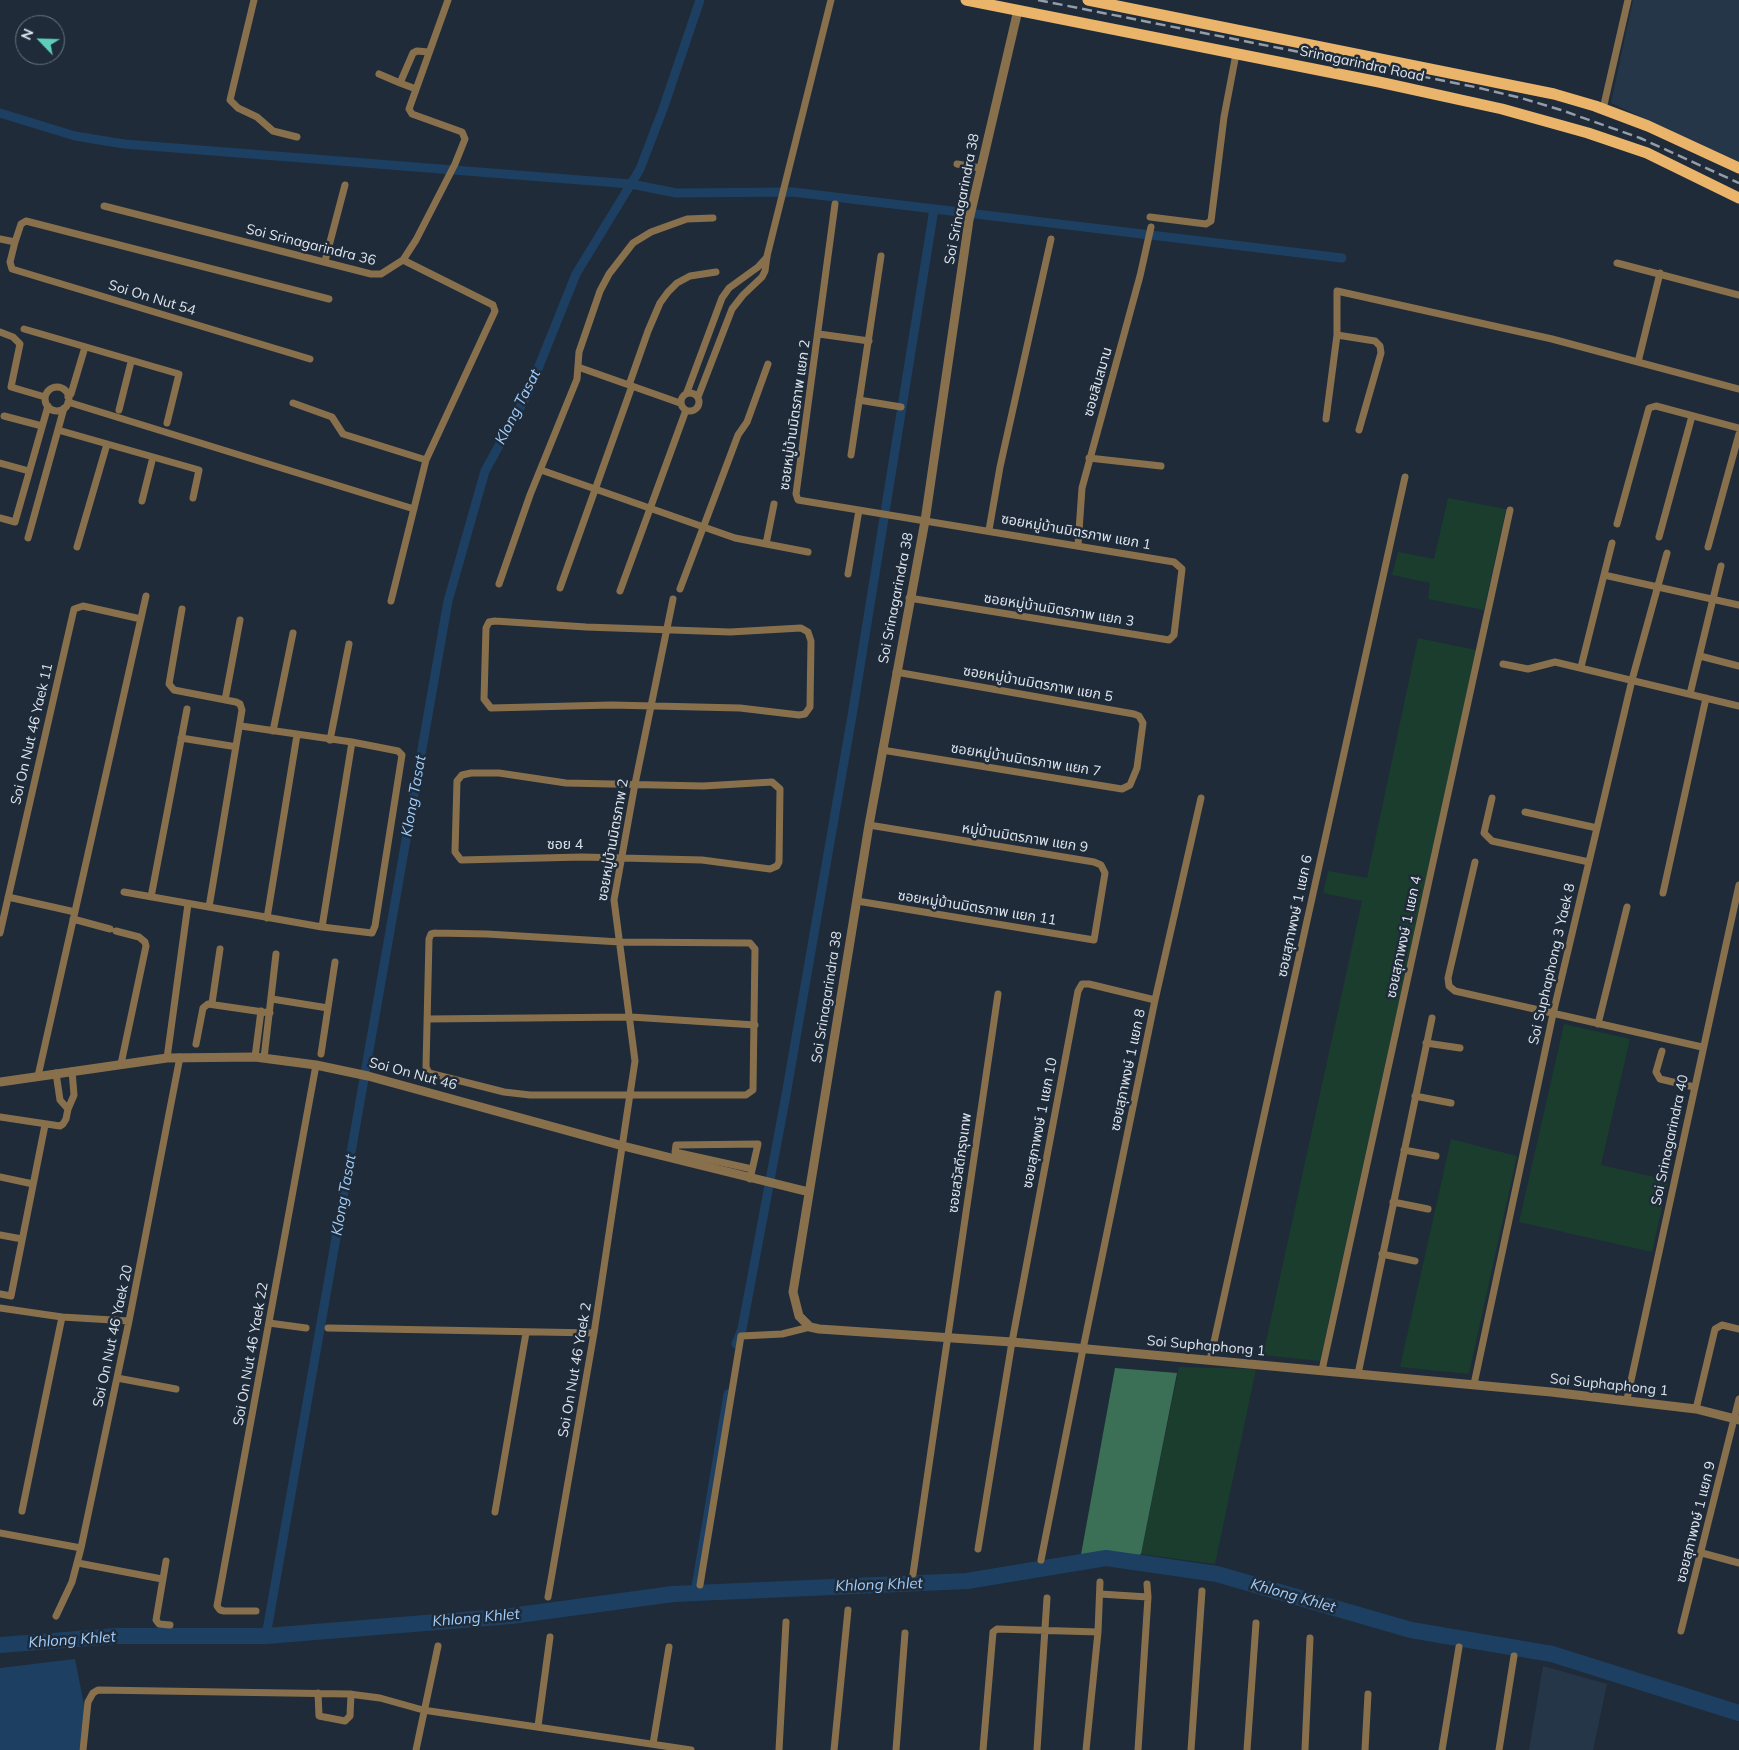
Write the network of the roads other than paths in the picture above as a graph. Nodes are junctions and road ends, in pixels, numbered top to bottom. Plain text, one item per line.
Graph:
1 (254, 0) edge
2 (448, 0) edge
3 (831, 0) edge
4 (966, 0) edge
5 (1088, 0) edge
6 (1628, 0) edge
7 (1111, 2) edge
8 (1018, 10) junction
9 (429, 52) junction
10 (1236, 54) junction
11 (379, 74) dead end
12 (400, 82) junction
13 (416, 89) junction
14 (1603, 109) junction
15 (297, 137) dead end
16 (957, 164) dead end
17 (980, 168) junction
18 (1739, 168) edge
19 (345, 185) dead end
20 (1739, 198) edge
21 (835, 204) dead end
22 (104, 206) dead end
23 (1150, 217) dead end
24 (713, 218) dead end
25 (1151, 227) dead end
26 (0, 239) edge
27 (1051, 239) dead end
28 (15, 242) junction
29 (767, 256) junction
30 (881, 256) dead end
31 (403, 260) junction
32 (325, 261) junction
33 (1617, 263) dead end
34 (716, 272) dead end
35 (1660, 273) junction
36 (1739, 295) edge
37 (329, 299) dead end
38 (24, 329) dead end
39 (0, 332) edge
40 (819, 334) junction
41 (1336, 335) junction
42 (869, 341) junction
43 (85, 347) junction
44 (310, 359) dead end
45 (131, 362) junction
46 (1638, 362) junction
47 (768, 364) dead end
48 (578, 366) junction
49 (630, 386) junction
50 (1739, 389) edge
51 (687, 392) junction
52 (45, 397) junction
53 (698, 397) junction
54 (859, 400) junction
55 (67, 402) junction
56 (293, 403) dead end
57 (680, 403) junction
58 (48, 406) junction
59 (901, 407) dead end
60 (119, 410) dead end
61 (686, 410) junction
62 (4, 416) dead end
63 (1692, 416) junction
64 (1326, 419) dead end
65 (167, 423) dead end
66 (42, 426) junction
67 (1739, 428) edge
68 (58, 430) junction
69 (1359, 430) dead end
70 (1739, 434) edge
71 (107, 444) junction
72 (851, 454) dead end
73 (153, 457) junction
74 (1090, 458) junction
75 (426, 460) junction
76 (0, 463) edge
77 (1161, 466) dead end
78 (541, 470) junction
79 (30, 471) junction
80 (1405, 477) dead end
81 (595, 490) junction
82 (192, 498) dead end
83 (142, 502) dead end
84 (774, 504) dead end
85 (414, 509) junction
86 (649, 509) junction
87 (859, 510) junction
88 (1510, 510) dead end
89 (0, 518) edge
90 (925, 520) junction
91 (1617, 524) dead end
92 (704, 527) junction
93 (989, 530) junction
94 (1659, 537) dead end
95 (28, 538) dead end
96 (1612, 543) dead end
97 (766, 544) junction
98 (1078, 545) junction
99 (77, 547) dead end
100 (1708, 547) dead end
101 (808, 552) dead end
102 (1667, 553) dead end
103 (1721, 566) dead end
104 (848, 574) dead end
105 (1604, 574) junction
106 (498, 584) dead end
107 (1658, 586) junction
108 (560, 588) dead end
109 (680, 589) dead end
110 (620, 591) dead end
111 (146, 596) dead end
112 (910, 598) junction
113 (673, 599) dead end
114 (1714, 599) junction
115 (390, 601) dead end
116 (1739, 605) edge
117 (1178, 606) joint
118 (182, 609) dead end
119 (141, 619) junction
120 (240, 620) dead end
121 (667, 629) junction
122 (293, 632) dead end
123 (349, 644) dead end
124 (1700, 656) junction
125 (1503, 664) dead end
126 (1739, 666) edge
127 (1581, 668) junction
128 (896, 672) junction
129 (1632, 680) junction
130 (1690, 694) junction
131 (1706, 698) junction
132 (225, 700) junction
133 (1739, 706) edge
134 (652, 707) junction
135 (187, 709) dead end
136 (241, 726) junction
137 (273, 731) junction
138 (297, 735) junction
139 (181, 738) junction
140 (330, 740) junction
141 (352, 742) junction
142 (231, 746) dead end
143 (882, 750) junction
144 (1139, 752) joint
145 (635, 784) junction
146 (1201, 798) dead end
147 (1492, 798) dead end
148 (1525, 812) dead end
149 (869, 825) junction
150 (1596, 828) junction
151 (621, 859) junction
152 (1474, 862) dead end
153 (1588, 862) junction
154 (1739, 885) edge
155 (124, 892) dead end
156 (1663, 893) dead end
157 (8, 897) junction
158 (151, 897) junction
159 (857, 901) junction
160 (188, 904) junction
161 (209, 907) junction
162 (1627, 907) dead end
163 (74, 916) junction
164 (268, 918) junction
165 (322, 927) junction
166 (0, 933) edge
167 (1094, 940) joint
168 (620, 942) junction
169 (220, 949) dead end
170 (276, 954) dead end
171 (335, 962) dead end
172 (998, 994) dead end
173 (272, 999) junction
174 (1155, 1000) junction
175 (212, 1003) junction
176 (328, 1008) junction
177 (261, 1011) junction
178 (270, 1013) junction
179 (1553, 1014) junction
180 (631, 1017) junction
181 (426, 1018) junction
182 (1432, 1018) dead end
183 (1598, 1024) junction
184 (755, 1025) junction
185 (1426, 1042) junction
186 (196, 1044) dead end
187 (1460, 1048) dead end
188 (1702, 1048) junction
189 (1662, 1051) dead end
190 (321, 1054) dead end
191 (180, 1057) junction
192 (167, 1058) junction
193 (260, 1058) junction
194 (121, 1064) junction
195 (316, 1065) junction
196 (72, 1071) junction
197 (56, 1074) junction
198 (38, 1076) junction
199 (0, 1082) edge
200 (1694, 1087) junction
201 (629, 1096) junction
202 (1415, 1096) junction
203 (1451, 1103) dead end
204 (68, 1109) junction
205 (0, 1117) edge
206 (45, 1125) junction
207 (623, 1146) junction
208 (1404, 1150) junction
209 (1436, 1156) dead end
210 (754, 1176) junction
211 (0, 1177) edge
212 (33, 1184) junction
213 (809, 1192) junction
214 (1393, 1202) junction
215 (1428, 1209) dead end
216 (0, 1235) edge
217 (22, 1239) junction
218 (1382, 1254) junction
219 (1415, 1261) dead end
220 (0, 1294) edge
221 (0, 1308) edge
222 (62, 1317) junction
223 (129, 1321) junction
224 (269, 1323) junction
225 (810, 1327) junction
226 (306, 1328) dead end
227 (328, 1328) dead end
228 (1739, 1329) edge
229 (526, 1333) junction
230 (594, 1333) junction
231 (948, 1336) junction
232 (1012, 1342) junction
233 (1082, 1349) junction
234 (1210, 1360) junction
235 (1322, 1370) junction
236 (1358, 1374) junction
237 (117, 1378) junction
238 (1474, 1384) junction
239 (176, 1389) dead end
240 (1627, 1399) junction
241 (1739, 1399) edge
242 (1696, 1409) junction
243 (1737, 1419) edge
244 (22, 1511) dead end
245 (495, 1512) dead end
246 (0, 1533) edge
247 (81, 1548) junction
248 (978, 1549) dead end
249 (1702, 1553) junction
250 (1041, 1560) dead end
251 (166, 1561) dead end
252 (78, 1563) junction
253 (1739, 1563) edge
254 (913, 1574) dead end
255 (162, 1579) junction
256 (1100, 1582) dead end
257 (1147, 1584) dead end
258 (700, 1585) dead end
259 (1202, 1591) dead end
260 (1100, 1594) junction
261 (1148, 1597) junction
262 (548, 1598) dead end
263 (1047, 1598) dead end
264 (848, 1610) dead end
265 (256, 1611) dead end
266 (56, 1616) dead end
267 (786, 1622) dead end
268 (1256, 1624) dead end
269 (170, 1625) dead end
270 (1045, 1631) junction
271 (1681, 1631) dead end
272 (1098, 1632) junction
273 (905, 1633) dead end
274 (550, 1638) dead end
275 (1310, 1638) dead end
276 (438, 1646) dead end
277 (669, 1647) dead end
278 (1459, 1647) dead end
279 (1514, 1656) dead end
280 (318, 1693) junction
281 (352, 1694) junction
282 (1368, 1694) dead end
283 (423, 1710) junction
284 (538, 1726) junction
285 (653, 1744) junction
286 (83, 1750) edge
287 (416, 1750) edge
288 (691, 1750) edge
289 (779, 1750) edge
290 (834, 1750) edge
291 (896, 1750) edge
292 (983, 1750) edge
293 (1037, 1750) edge
294 (1086, 1750) edge
295 (1138, 1750) edge
296 (1190, 1750) edge
297 (1247, 1750) edge
298 (1305, 1750) edge
299 (1365, 1750) edge
300 (1442, 1750) edge
301 (1499, 1750) edge

1 - 15 street
2 - 9 street
3 - 29 street
4 - 8 main road, Srinagarindra Road
5 - 7 main road, Srinagarindra Road
6 - 14 street
7 - 14 main road, Srinagarindra Road
8 - 10 main road, Srinagarindra Road
8 - 17 street, Soi Srinagarindra 38
9 - 12 street
9 - 13 street
10 - 20 main road, Srinagarindra Road
10 - 23 street
11 - 12 street
12 - 13 street
13 - 31 street
14 - 18 main road, Srinagarindra Road
16 - 17 street
17 - 90 street, Soi Srinagarindra 38
19 - 32 street
21 - 40 street, ซอยหมู่บ้านมิตรภาพ แยก 2
22 - 32 street, Soi Srinagarindra 36
24 - 48 street
25 - 74 street, ซอยสินสมาน
26 - 28 street
27 - 93 street
28 - 37 street, Soi On Nut 54
28 - 44 street, Soi On Nut 54
29 - 51 street
29 - 53 street
30 - 42 street
31 - 32 street, Soi Srinagarindra 36
31 - 75 street
33 - 35 street
34 - 49 street
35 - 36 street
35 - 46 street
38 - 43 street
39 - 52 street
40 - 42 street
40 - 87 street, ซอยหมู่บ้านมิตรภาพ แยก 2
41 - 46 street
41 - 64 street
41 - 69 street
42 - 54 street
43 - 45 street
43 - 55 street
45 - 60 street
45 - 65 street
46 - 50 street
47 - 92 street
48 - 49 street
48 - 78 street
49 - 57 street
49 - 81 street
51 - 53 street
51 - 57 street
52 - 55 street
52 - 58 street
53 - 61 street
54 - 59 street
54 - 72 street
55 - 58 street
55 - 68 street
55 - 85 street
56 - 75 street
57 - 61 street
58 - 66 street
61 - 86 street
62 - 66 street
63 - 67 street
63 - 91 street
63 - 94 street
66 - 79 street
68 - 71 street
68 - 95 street
70 - 100 street
71 - 73 street
71 - 99 street
73 - 82 street
73 - 83 street
74 - 77 street
74 - 98 street, ซอยสินสมาน
75 - 85 street
76 - 79 street
78 - 81 street
78 - 106 street
79 - 89 street
80 - 234 street, ซอยสุภาพงษ์ 1 แยก 6
81 - 86 street
81 - 108 street
84 - 97 street
85 - 115 street
86 - 92 street
86 - 110 street
87 - 90 street, ซอยหมู่บ้านมิตรภาพ แยก 2
87 - 104 street
88 - 235 street, ซอยสุภาพงษ์ 1 แยก 4
90 - 93 street, ซอยหมู่บ้านมิตรภาพ แยก 1
90 - 112 street, Soi Srinagarindra 38
92 - 97 street
92 - 109 street
93 - 98 street, ซอยหมู่บ้านมิตรภาพ แยก 1
96 - 105 street
97 - 101 street
98 - 117 street, ซอยหมู่บ้านมิตรภาพ แยก 1
102 - 107 street, Soi Suphaphong 3 Yaek 8
103 - 114 street
105 - 107 street
105 - 127 street
107 - 114 street
107 - 129 street, Soi Suphaphong 3 Yaek 8
111 - 119 street
112 - 117 street, ซอยหมู่บ้านมิตรภาพ แยก 3
112 - 128 street, Soi Srinagarindra 38
113 - 121 street, ซอยหมู่บ้านมิตรภาพ 2
114 - 116 street
114 - 124 street
118 - 132 street
119 - 157 street, Soi On Nut 46 Yaek 11
119 - 163 street
120 - 132 street
121 - 134 street, ซอยหมู่บ้านมิตรภาพ 2
121 - 134 street
121 - 134 street
122 - 137 street
123 - 140 street
124 - 126 street
124 - 130 street
125 - 127 street
127 - 129 street
128 - 143 street, Soi Srinagarindra 38
128 - 144 street, ซอยหมู่บ้านมิตรภาพ แยก 5
129 - 130 street
129 - 150 street, Soi Suphaphong 3 Yaek 8
130 - 131 street
131 - 133 street
131 - 156 street
132 - 136 street
134 - 145 street, ซอยหมู่บ้านมิตรภาพ 2
135 - 139 street
136 - 137 street
136 - 161 street
137 - 138 street
138 - 140 street
138 - 164 street
139 - 142 street
139 - 158 street
140 - 141 street
141 - 165 street
141 - 165 street
143 - 144 street, ซอยหมู่บ้านมิตรภาพ แยก 7
143 - 149 street, Soi Srinagarindra 38
145 - 151 street, ซอยหมู่บ้านมิตรภาพ 2
145 - 151 street, ซอย 4
145 - 151 street, ซอย 4
146 - 174 street, ซอยสุภาพงษ์ 1 แยก 8
147 - 153 street
148 - 150 street
149 - 159 street, Soi Srinagarindra 38
149 - 167 street, หมู่บ้านมิตรภาพ แยก 9
150 - 153 street, Soi Suphaphong 3 Yaek 8
151 - 168 street, ซอยหมู่บ้านมิตรภาพ 2
152 - 179 street
153 - 179 street, Soi Suphaphong 3 Yaek 8
154 - 188 street, Soi Srinagarindra 40
155 - 158 street
157 - 163 street
157 - 166 street, Soi On Nut 46 Yaek 11
158 - 160 street
159 - 167 street, ซอยหมู่บ้านมิตรภาพ แยก 11
159 - 213 street, Soi Srinagarindra 38
160 - 161 street
160 - 192 street
161 - 164 street
162 - 183 street
163 - 194 street
163 - 198 street
164 - 165 street
168 - 180 street, ซอยหมู่บ้านมิตรภาพ 2
168 - 181 street
168 - 184 street
169 - 175 street
170 - 173 street
171 - 176 street
172 - 231 street, ซอยสวัสดีกรุงเทพ
173 - 176 street
173 - 178 street
174 - 232 street, ซอยสุภาพงษ์ 1 แยก 10
174 - 233 street, ซอยสุภาพงษ์ 1 แยก 8
175 - 177 street
175 - 186 street
176 - 190 street
177 - 178 street
177 - 193 street
178 - 193 street
179 - 183 street
179 - 238 street, Soi Suphaphong 3 Yaek 8
180 - 181 street
180 - 184 street
180 - 201 street, ซอยหมู่บ้านมิตรภาพ 2
181 - 201 street
182 - 185 street
183 - 188 street
184 - 201 street
185 - 187 street
185 - 202 street
188 - 200 street, Soi Srinagarindra 40
189 - 200 street
191 - 192 street, Soi On Nut 46
191 - 193 street, Soi On Nut 46
191 - 223 street, Soi On Nut 46 Yaek 20
192 - 194 street, Soi On Nut 46
193 - 195 street, Soi On Nut 46
194 - 196 street, Soi On Nut 46
195 - 207 street, Soi On Nut 46
195 - 224 street, Soi On Nut 46 Yaek 22
196 - 197 street, Soi On Nut 46
196 - 204 street
197 - 198 street, Soi On Nut 46
197 - 204 street
198 - 199 street, Soi On Nut 46
200 - 240 street, Soi Srinagarindra 40
201 - 207 street, ซอยหมู่บ้านมิตรภาพ 2
202 - 203 street
202 - 208 street
204 - 206 street
205 - 206 street
206 - 212 street
207 - 210 street, Soi On Nut 46
207 - 230 street, Soi On Nut 46 Yaek 2
208 - 209 street
208 - 214 street
210 - 210 street
210 - 213 street, Soi On Nut 46
211 - 212 street
212 - 217 street
213 - 225 street
214 - 215 street
214 - 218 street
216 - 217 street
217 - 220 street
218 - 219 street
218 - 236 street
221 - 222 street
222 - 223 street
222 - 244 street
223 - 237 street, Soi On Nut 46 Yaek 20
224 - 226 street
224 - 265 street, Soi On Nut 46 Yaek 22
225 - 231 street, Soi Suphaphong 1
225 - 258 street
227 - 229 street
228 - 242 street
229 - 230 street
229 - 245 street
230 - 262 street, Soi On Nut 46 Yaek 2
231 - 232 street, Soi Suphaphong 1
231 - 254 street, ซอยสวัสดีกรุงเทพ
232 - 233 street, Soi Suphaphong 1
232 - 248 street
233 - 234 street, Soi Suphaphong 1
233 - 250 street, ซอยสุภาพงษ์ 1 แยก 8
234 - 235 street, Soi Suphaphong 1
235 - 236 street, Soi Suphaphong 1
236 - 238 street, Soi Suphaphong 1
237 - 239 street
237 - 247 street, Soi On Nut 46 Yaek 20
238 - 240 street, Soi Suphaphong 1
240 - 242 street, Soi Suphaphong 1
241 - 243 street, ซอยสุภาพงษ์ 1 แยก 9
242 - 243 street, Soi Suphaphong 1
243 - 249 street, ซอยสุภาพงษ์ 1 แยก 9
246 - 247 street
247 - 252 street, Soi On Nut 46 Yaek 20
249 - 253 street
249 - 271 street, ซอยสุภาพงษ์ 1 แยก 9
251 - 255 street
252 - 255 street
252 - 266 street, Soi On Nut 46 Yaek 20
255 - 269 street
256 - 260 street
257 - 261 street
259 - 296 street
260 - 261 street
260 - 272 street
261 - 295 street
263 - 270 street
264 - 290 street
267 - 289 street
268 - 297 street
270 - 272 street
270 - 292 street
270 - 293 street
272 - 294 street
273 - 291 street
274 - 284 street
275 - 298 street
276 - 283 street
277 - 285 street
278 - 300 street
279 - 301 street
280 - 281 street
280 - 281 street
280 - 286 street
281 - 283 street
282 - 299 street
283 - 284 street
283 - 287 street
284 - 285 street
285 - 288 street

